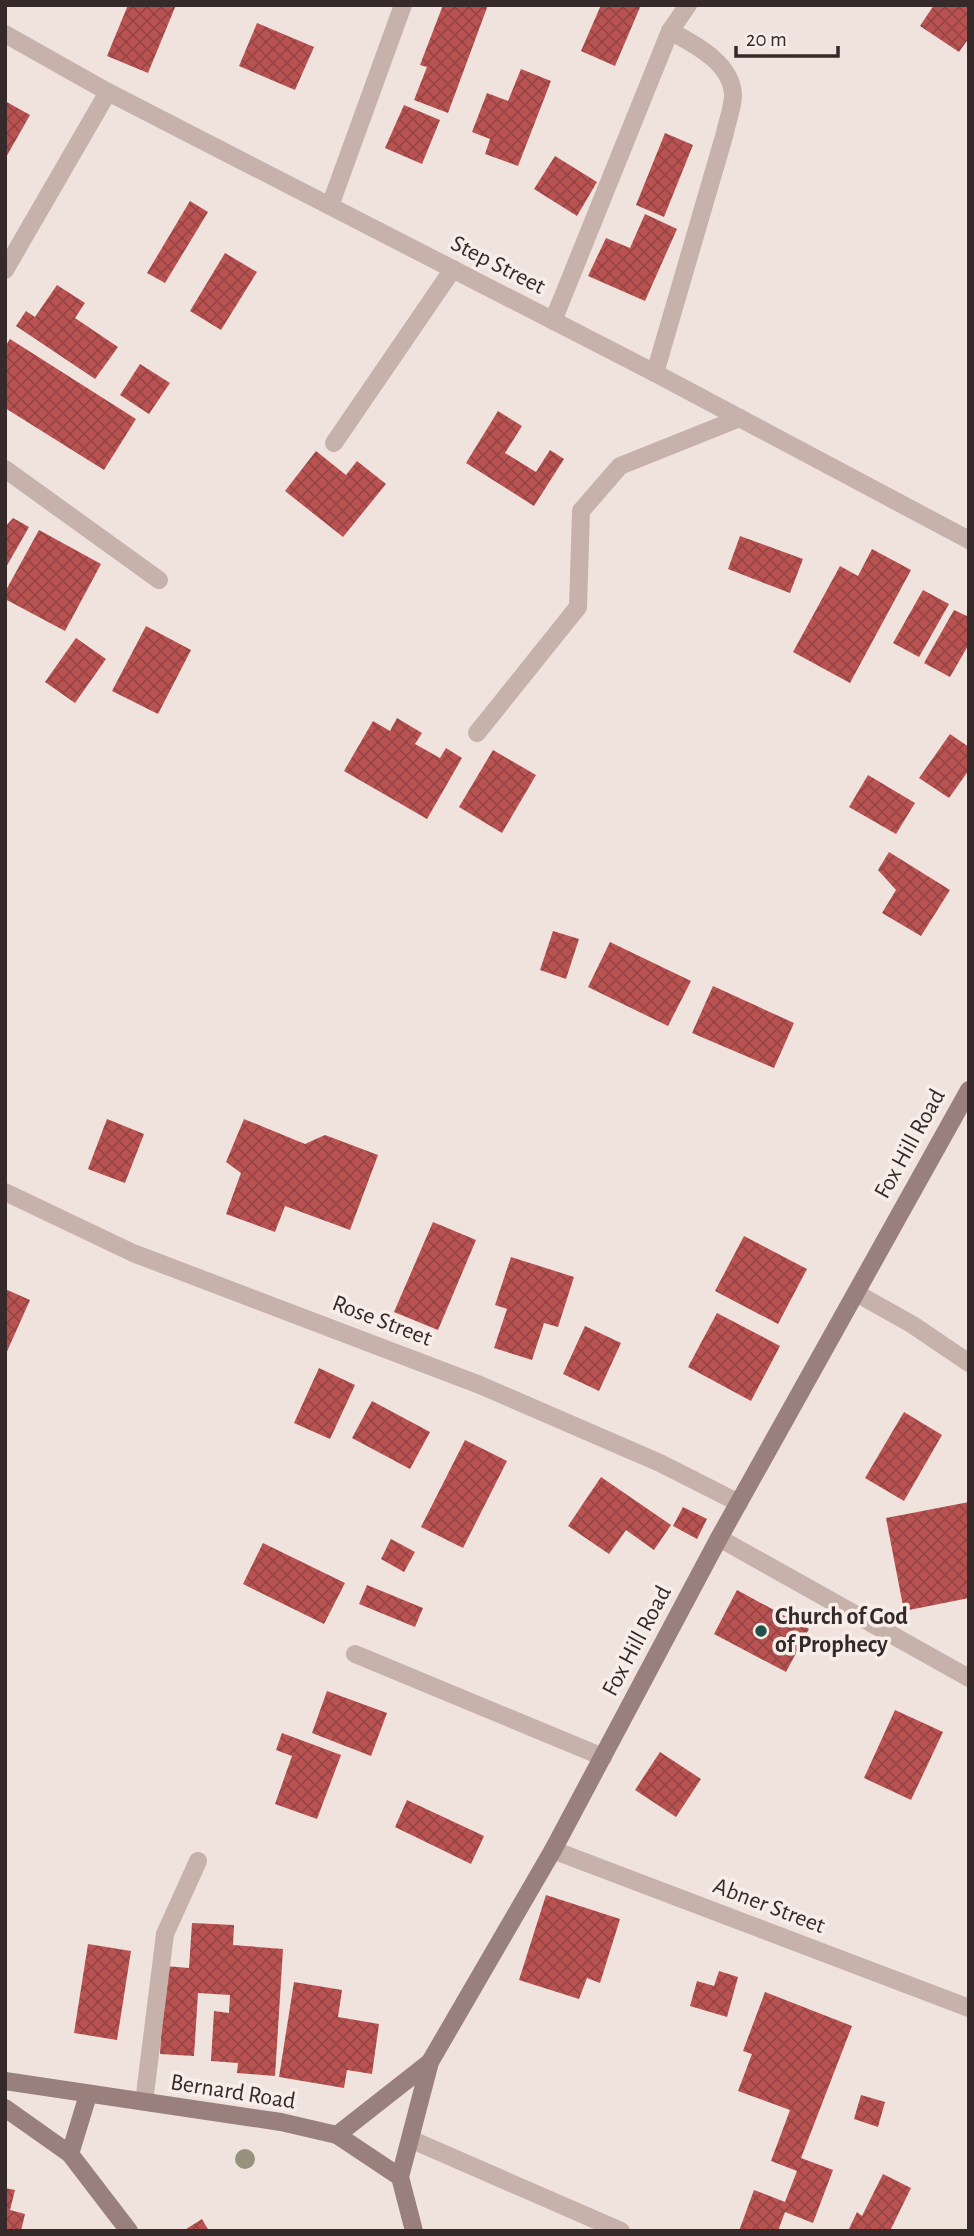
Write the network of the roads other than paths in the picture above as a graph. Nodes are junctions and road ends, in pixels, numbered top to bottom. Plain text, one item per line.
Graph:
1 (403, 5) edge
2 (688, 5) edge
3 (670, 31) junction
4 (5, 34) edge
5 (108, 92) junction
6 (330, 206) junction
7 (453, 269) junction
8 (5, 271) edge
9 (553, 321) junction
10 (655, 373) junction
11 (740, 418) junction
12 (334, 443) dead end
13 (5, 469) edge
14 (969, 540) edge
15 (159, 580) dead end
16 (477, 733) dead end
17 (969, 1090) edge
18 (5, 1192) edge
19 (856, 1293) junction
20 (969, 1363) edge
21 (739, 1503) junction
22 (719, 1538) junction
23 (355, 1654) dead end
24 (969, 1678) edge
25 (603, 1757) junction
26 (553, 1850) junction
27 (198, 1861) dead end
28 (969, 2008) edge
29 (430, 2062) junction
30 (5, 2081) edge
31 (88, 2095) junction
32 (144, 2102) junction
33 (5, 2108) edge
34 (337, 2135) junction
35 (410, 2138) junction
36 (70, 2154) junction
37 (400, 2177) junction
38 (129, 2231) edge
39 (414, 2231) edge
40 (621, 2231) edge

1 - 6 street
2 - 3 street
3 - 9 street
3 - 10 street
4 - 5 street, Step Street
5 - 6 street, Step Street
5 - 8 street
6 - 7 street, Step Street
7 - 9 street, Step Street
7 - 12 street
9 - 10 street, Step Street
10 - 11 street, Step Street
11 - 14 street, Step Street
11 - 16 street
13 - 15 street
17 - 19 main road, Fox Hill Road
18 - 21 street, Rose Street
19 - 20 street
19 - 21 main road, Fox Hill Road
21 - 22 main road, Fox Hill Road
22 - 24 street
22 - 25 main road, Fox Hill Road
23 - 25 street
25 - 26 main road, Fox Hill Road
26 - 28 street, Abner Street
26 - 29 main road, Fox Hill Road
27 - 32 street
29 - 34 main road
29 - 35 main road, Fox Hill Road
30 - 31 main road, Bernard Road
31 - 32 main road, Bernard Road
31 - 36 main road
32 - 34 main road, Bernard Road
33 - 36 main road
34 - 37 main road
35 - 37 main road, Fox Hill Road
35 - 40 street
36 - 38 main road
37 - 39 main road, Fox Hill Road

